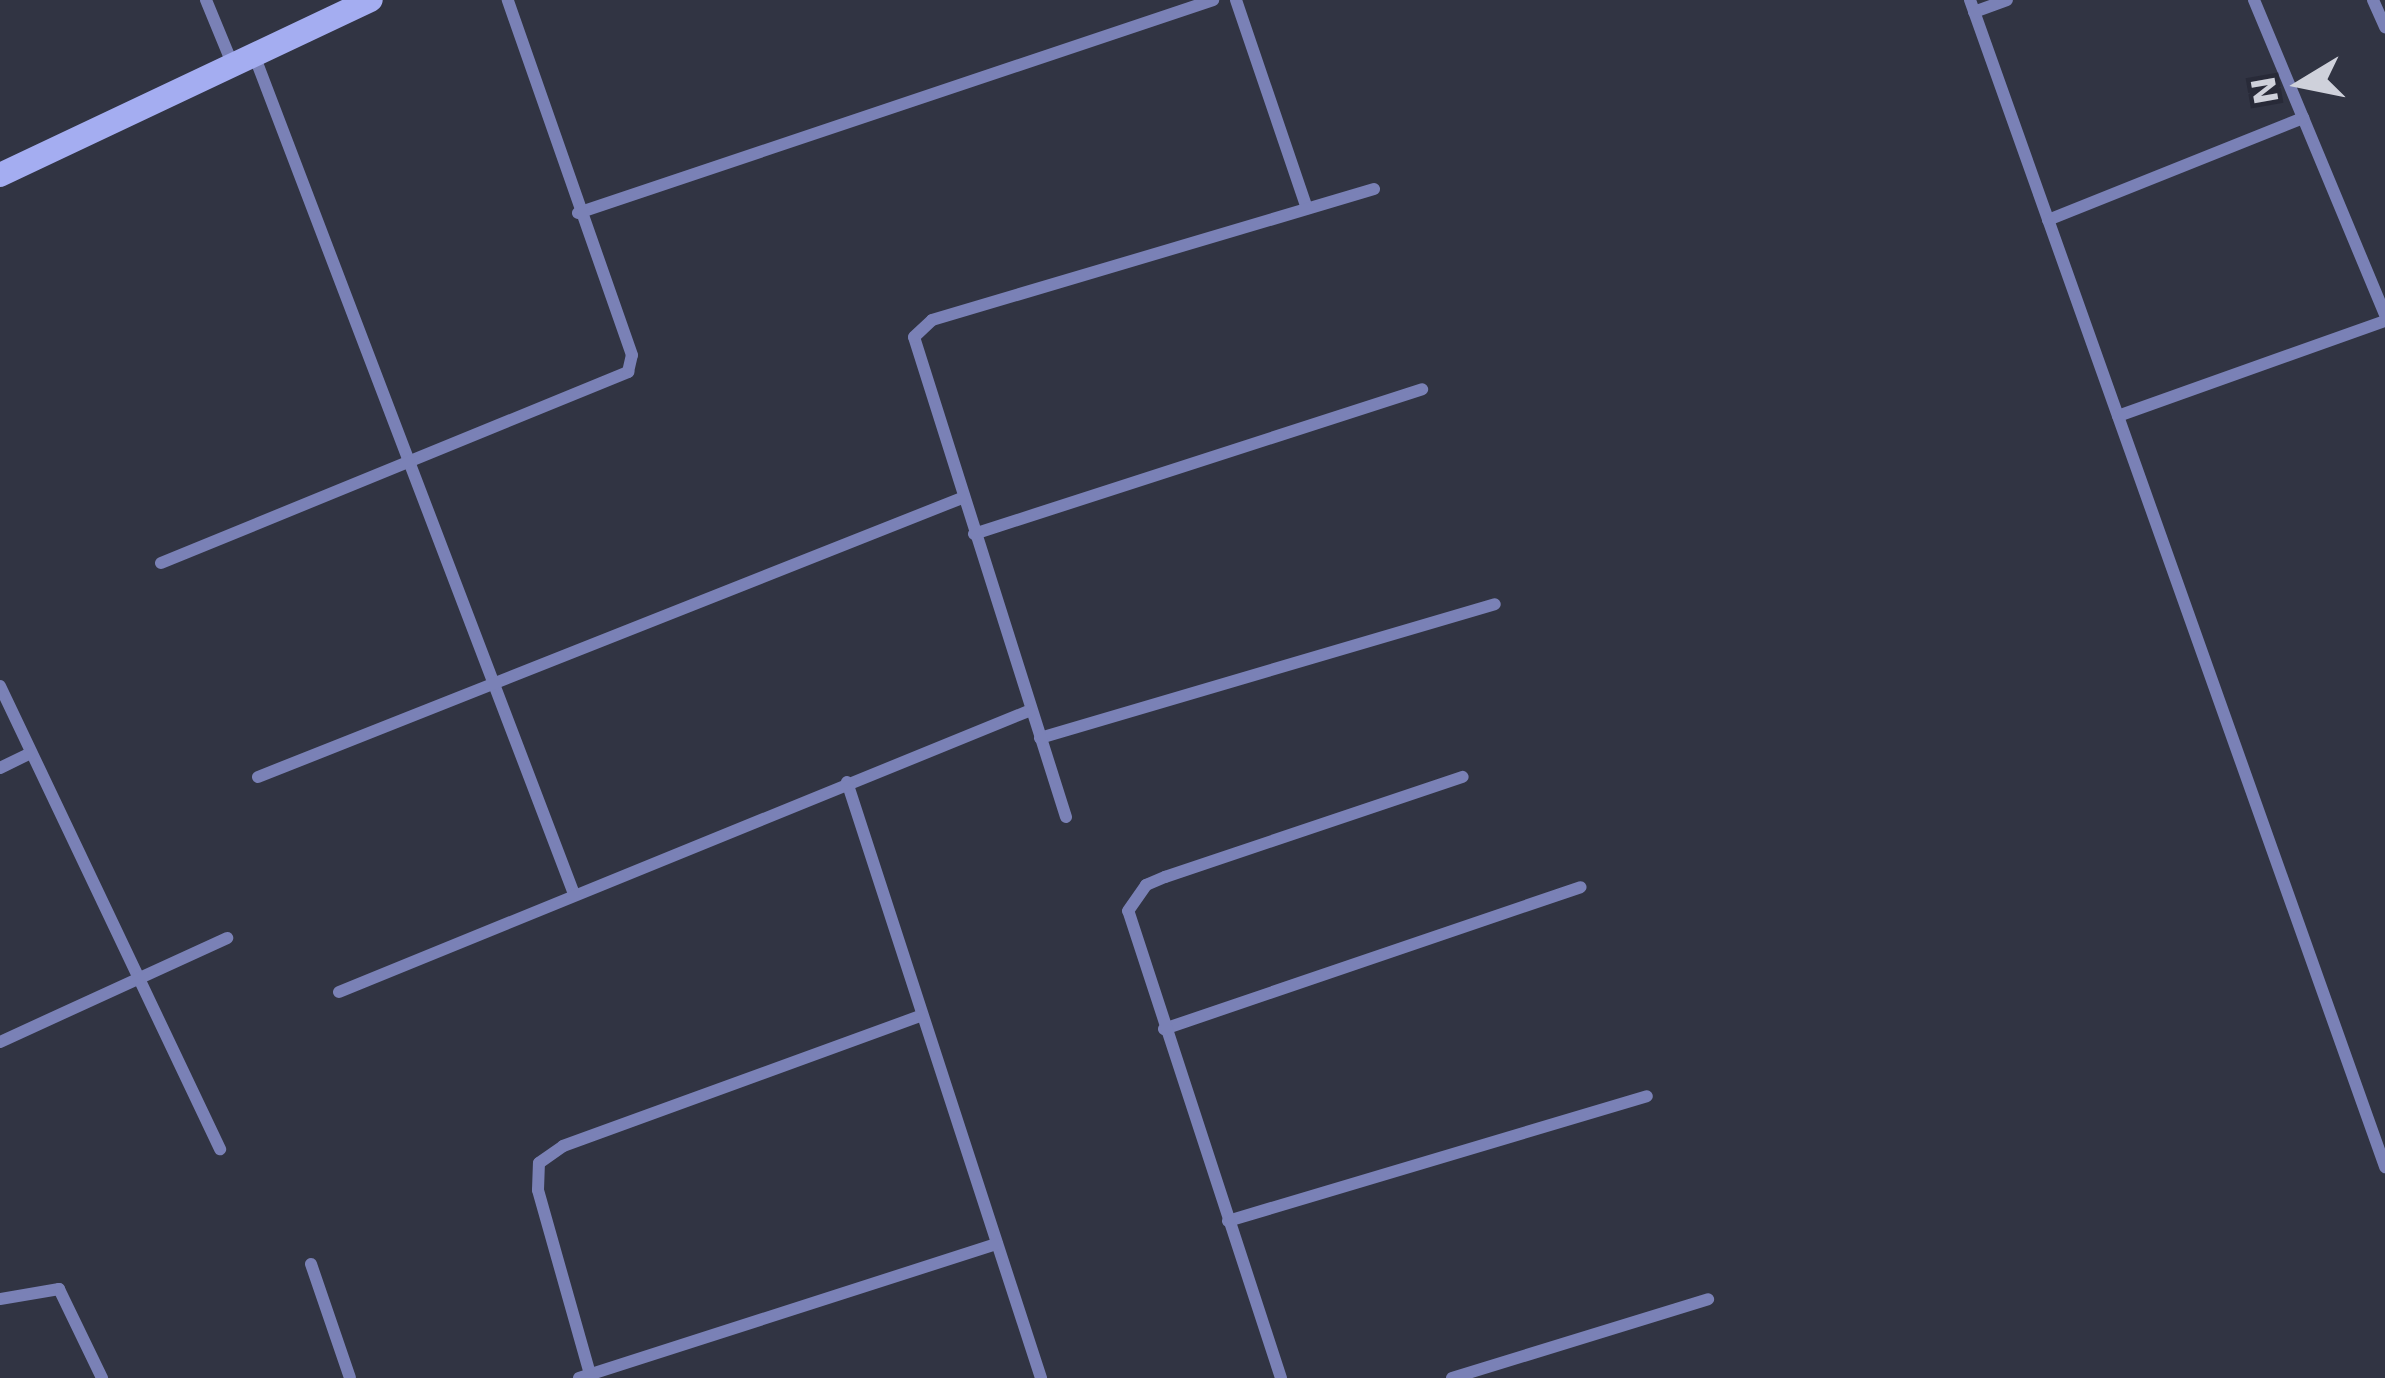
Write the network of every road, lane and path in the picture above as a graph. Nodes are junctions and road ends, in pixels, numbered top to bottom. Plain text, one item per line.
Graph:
1 (206, 0) edge
2 (371, 0) edge
3 (508, 0) edge
4 (1214, 0) edge
5 (1236, 0) edge
6 (2007, 0) edge
7 (2254, 0) edge
8 (2373, 0) edge
9 (1972, 6) edge
10 (2385, 27) edge
11 (243, 58) junction
12 (2302, 118) junction
13 (0, 176) edge
14 (1374, 189) dead end
15 (1307, 208) junction
16 (578, 212) junction
17 (2048, 220) junction
18 (2385, 318) edge
19 (1422, 389) dead end
20 (2118, 416) junction
21 (410, 462) junction
22 (962, 498) junction
23 (974, 534) junction
24 (160, 563) dead end
25 (1495, 604) dead end
26 (494, 677) junction
27 (0, 686) edge
28 (1031, 710) junction
29 (1040, 738) junction
30 (31, 753) junction
31 (0, 768) edge
32 (258, 777) dead end
33 (1463, 777) dead end
34 (847, 782) junction
35 (1066, 817) dead end
36 (1580, 887) dead end
37 (574, 895) junction
38 (227, 938) dead end
39 (138, 979) junction
40 (339, 992) dead end
41 (921, 1016) junction
42 (1164, 1029) junction
43 (0, 1042) edge
44 (1647, 1096) dead end
45 (2385, 1113) edge
46 (2368, 1118) junction
47 (220, 1150) dead end
48 (2385, 1167) edge
49 (1228, 1222) junction
50 (997, 1244) junction
51 (311, 1264) dead end
52 (1708, 1298) dead end
53 (0, 1299) edge
54 (584, 1376) edge
55 (102, 1378) edge
56 (350, 1378) edge
57 (1041, 1378) edge
58 (1281, 1378) edge
59 (1452, 1378) edge

1 - 11 street
2 - 11 street
3 - 16 street
4 - 16 street
5 - 15 street
6 - 9 street
7 - 12 street
8 - 10 street
9 - 17 street
11 - 13 street
11 - 21 street
12 - 17 street
12 - 18 street
14 - 15 street
15 - 22 street
16 - 21 street
17 - 20 street
18 - 20 street
19 - 23 street
20 - 46 street
21 - 24 street
21 - 26 street
22 - 23 street
22 - 26 street
23 - 28 street
25 - 29 street
26 - 32 street
26 - 37 street
27 - 30 street
28 - 29 street
28 - 34 street
29 - 35 street
30 - 31 street
30 - 39 street
33 - 42 street
34 - 37 street
34 - 41 street
36 - 42 street
37 - 40 street
38 - 39 street
39 - 43 street
39 - 47 street
41 - 50 street
41 - 54 street
42 - 49 street
44 - 49 street
45 - 46 street
46 - 48 street
49 - 58 street
50 - 54 street
50 - 57 street
51 - 56 street
52 - 59 street
53 - 55 street

